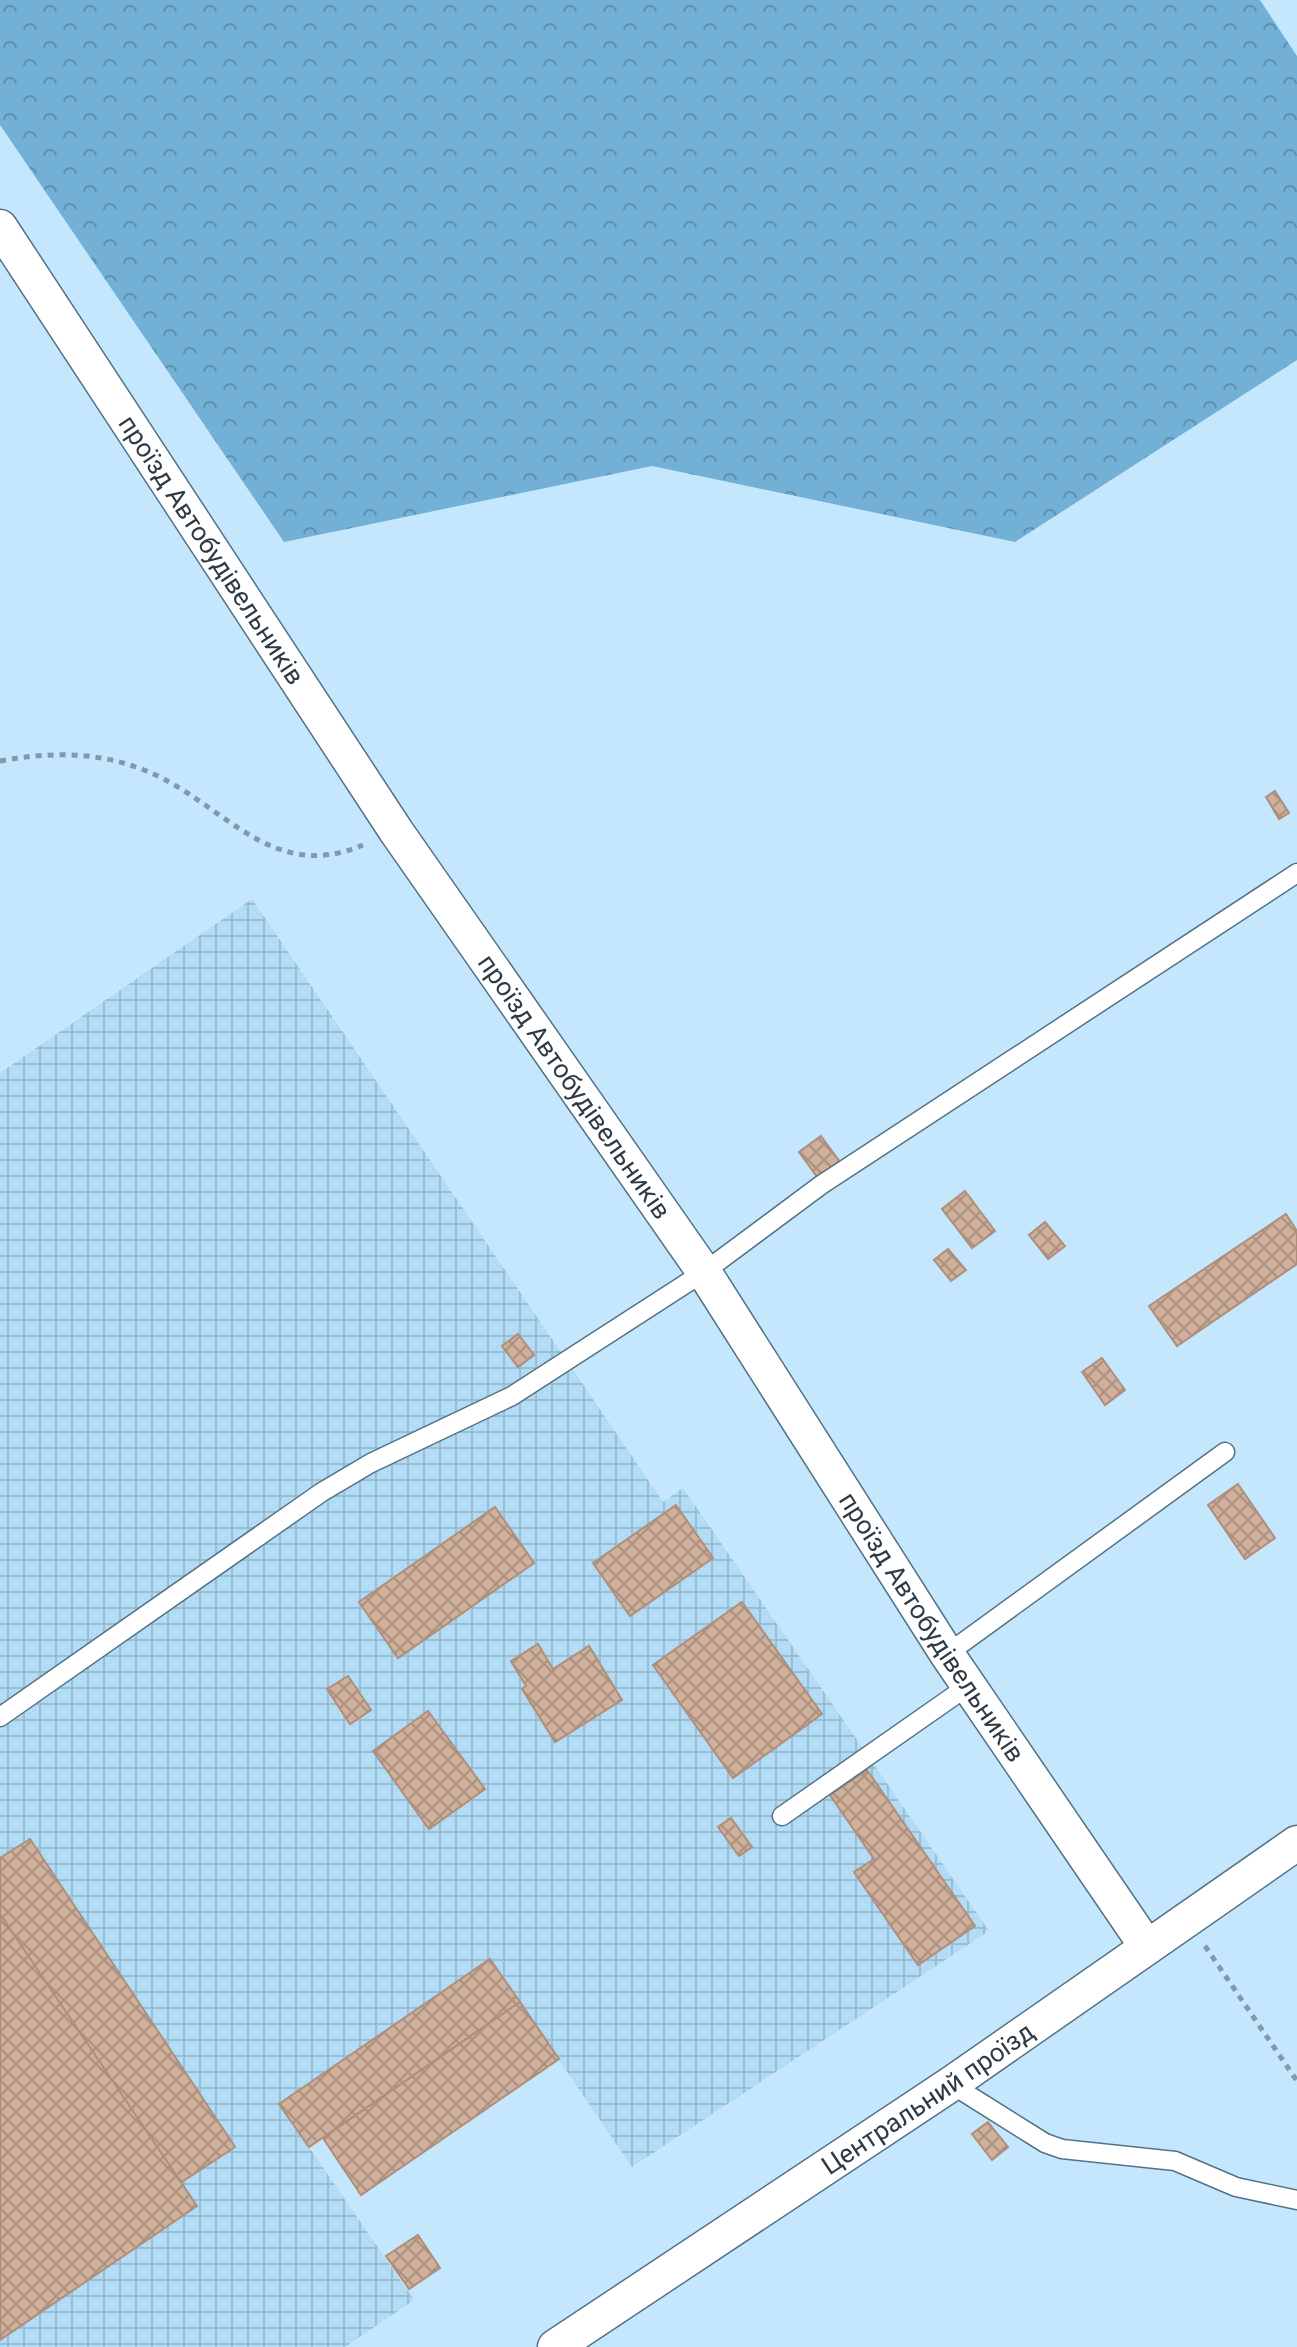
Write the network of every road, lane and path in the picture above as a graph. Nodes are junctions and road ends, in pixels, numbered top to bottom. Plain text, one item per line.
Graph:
1 (0, 227) edge
2 (0, 761) edge
3 (396, 831) junction
4 (1297, 873) edge
5 (704, 1272) junction
6 (1225, 1452) dead end
7 (947, 1654) junction
8 (968, 1686) junction
9 (0, 1717) edge
10 (782, 1816) dead end
11 (1297, 1843) edge
12 (1187, 1919) junction
13 (1147, 1947) junction
14 (1297, 2081) edge
15 (951, 2084) junction
16 (1297, 2200) edge
17 (555, 2347) edge

1 - 3 street, проїзд Автобудівельників
2 - 3 path
3 - 5 street, проїзд Автобудівельників
4 - 5 lane
5 - 7 street, проїзд Автобудівельників
5 - 9 lane
6 - 7 lane
7 - 8 street, проїзд Автобудівельників
8 - 10 lane
8 - 13 street, проїзд Автобудівельників
11 - 12 street, Центральний проїзд
12 - 13 street, Центральний проїзд
12 - 14 path
13 - 15 street, Центральний проїзд
15 - 16 lane
15 - 17 street, Центральний проїзд

